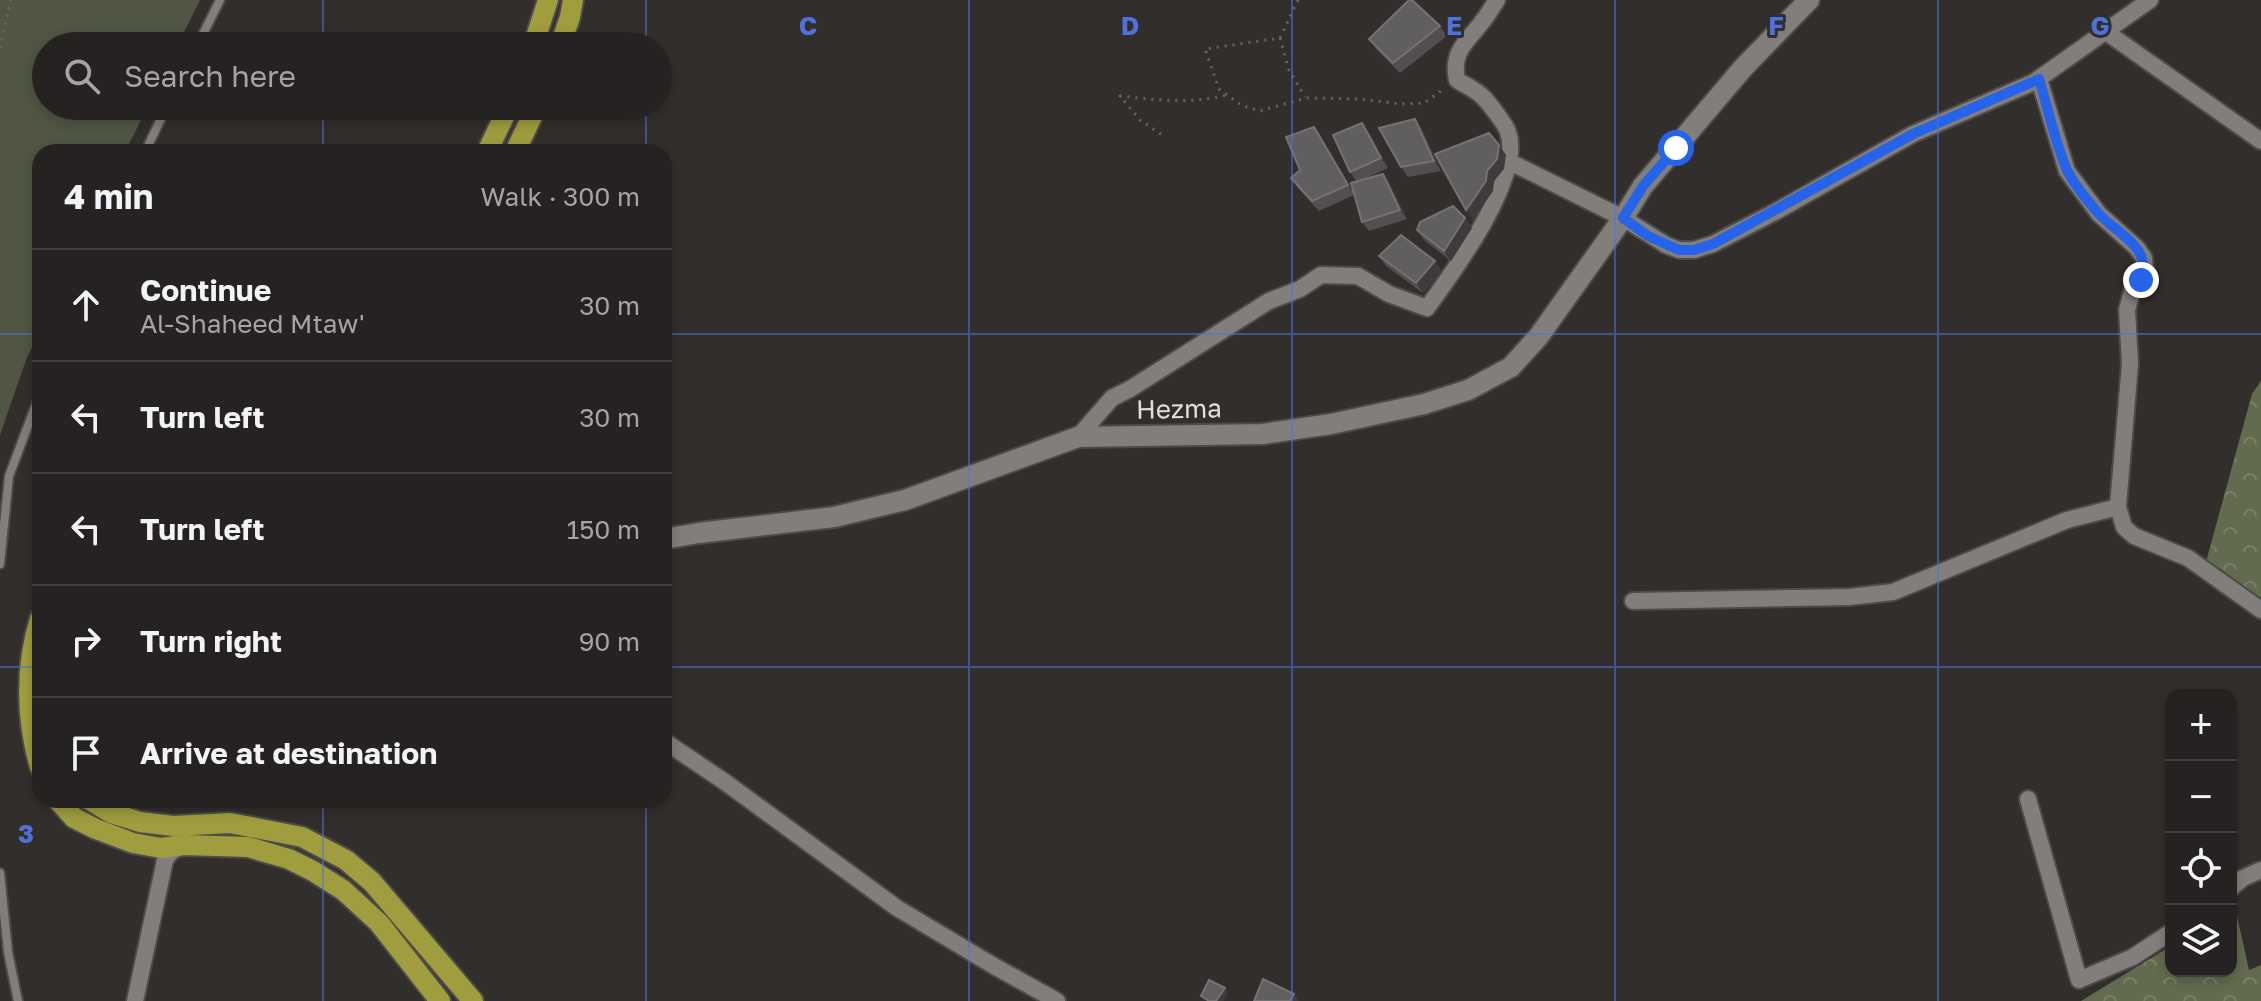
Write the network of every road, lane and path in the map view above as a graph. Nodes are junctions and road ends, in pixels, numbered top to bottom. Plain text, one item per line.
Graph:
1 (11, 0) edge
2 (220, 0) edge
3 (548, 0) edge
4 (573, 0) edge
5 (1298, 0) edge
6 (1497, 0) edge
7 (1809, 0) edge
8 (2150, 0) edge
9 (204, 32) edge
10 (538, 32) edge
11 (564, 32) edge
12 (2106, 32) junction
13 (1280, 38) junction
14 (0, 48) edge
15 (2039, 79) junction
16 (1457, 80) junction
17 (1227, 95) junction
18 (1306, 98) junction
19 (160, 120) edge
20 (502, 120) edge
21 (530, 120) edge
22 (1161, 134) dead end
23 (2261, 141) edge
24 (149, 144) edge
25 (491, 144) edge
26 (519, 144) edge
27 (1510, 162) junction
28 (1623, 218) junction
29 (32, 415) edge
30 (1078, 437) junction
31 (2118, 507) junction
32 (672, 538) edge
33 (0, 564) edge
34 (1633, 601) dead end
35 (2261, 610) edge
36 (32, 656) edge
37 (32, 709) edge
38 (672, 746) edge
39 (2028, 799) dead end
40 (65, 808) edge
41 (103, 808) edge
42 (133, 843) junction
43 (184, 845) junction
44 (2261, 870) edge
45 (162, 871) junction
46 (0, 873) edge
47 (2237, 883) edge
48 (2165, 936) edge
49 (472, 1000) edge
50 (18, 1001) edge
51 (135, 1001) edge
52 (440, 1001) edge
53 (1057, 1001) edge

1 - 14 path
2 - 9 lane
3 - 10 main road
4 - 11 main road
5 - 13 path
6 - 16 street
7 - 28 street, Hezma
8 - 12 street
12 - 15 street
12 - 23 street
13 - 17 path
13 - 18 path
15 - 28 street
15 - 31 street
16 - 18 path
16 - 27 street
17 - 18 path
17 - 22 path
19 - 24 lane
20 - 25 main road
21 - 26 main road
27 - 28 street
27 - 30 street
28 - 30 street, Hezma
29 - 33 lane
30 - 32 street, Hezma
31 - 34 street
31 - 35 street
36 - 37 main road
38 - 53 street
39 - 48 street
40 - 42 main road
41 - 49 main road
42 - 43 main road
42 - 45 street
43 - 45 street
43 - 52 main road
44 - 47 street
45 - 51 street
46 - 50 lane

